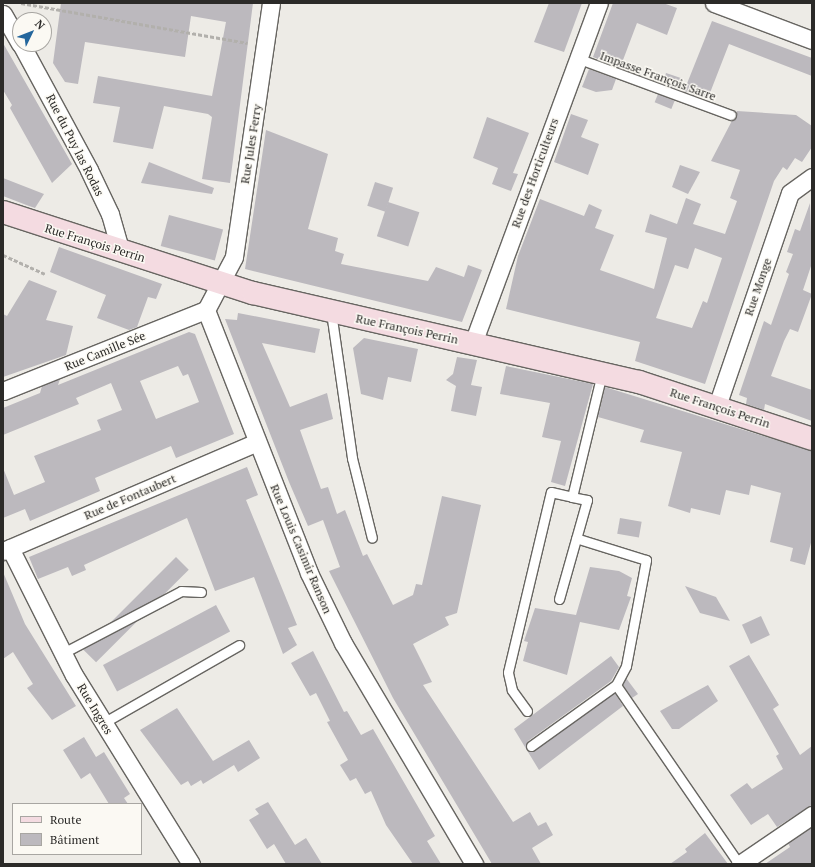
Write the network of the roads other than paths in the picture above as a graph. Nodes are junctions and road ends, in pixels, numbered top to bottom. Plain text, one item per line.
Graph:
1 (272, 3) edge
2 (599, 3) edge
3 (714, 3) edge
4 (3, 14) edge
5 (12, 29) edge
6 (812, 40) edge
7 (25, 52) edge
8 (577, 58) junction
9 (731, 115) dead end
10 (812, 177) edge
11 (3, 212) edge
12 (120, 250) junction
13 (221, 282) junction
14 (206, 310) junction
15 (331, 312) junction
16 (473, 344) junction
17 (602, 373) junction
18 (3, 391) edge
19 (718, 406) junction
20 (812, 439) edge
21 (257, 442) junction
22 (572, 497) junction
23 (372, 538) dead end
24 (576, 538) junction
25 (7, 550) edge
26 (201, 592) dead end
27 (559, 599) dead end
28 (239, 645) dead end
29 (63, 653) junction
30 (616, 685) junction
31 (526, 711) dead end
32 (103, 723) junction
33 (530, 746) dead end
34 (812, 815) edge
35 (192, 864) edge
36 (474, 864) edge
37 (739, 864) edge

1 - 13 street, Rue Jules Ferry
2 - 8 street, Rue des Horticulteurs
3 - 6 street
4 - 5 street, Rue du Puy las Rodas
7 - 12 street, Rue du Puy las Rodas
8 - 9 lane, Impasse François Sarre
8 - 16 street, Rue des Horticulteurs
10 - 19 street, Rue Monge
11 - 12 main road, Rue François Perrin
12 - 13 main road, Rue François Perrin
13 - 14 street
13 - 15 main road, Rue François Perrin
14 - 18 street, Rue Camille Sée
14 - 21 street, Rue Louis Casimir Ranson
15 - 16 main road, Rue François Perrin
15 - 23 lane
16 - 17 main road, Rue François Perrin
17 - 19 main road, Rue François Perrin
17 - 22 lane
19 - 20 main road, Rue François Perrin
21 - 25 street, Rue de Fontaubert
21 - 36 street, Rue Louis Casimir Ranson
22 - 24 lane
22 - 31 lane
24 - 27 lane
24 - 30 lane
25 - 29 street, Rue Ingres
26 - 29 lane
28 - 32 lane
29 - 32 street, Rue Ingres
30 - 33 lane
30 - 37 lane
32 - 35 street, Rue Ingres
34 - 37 street

